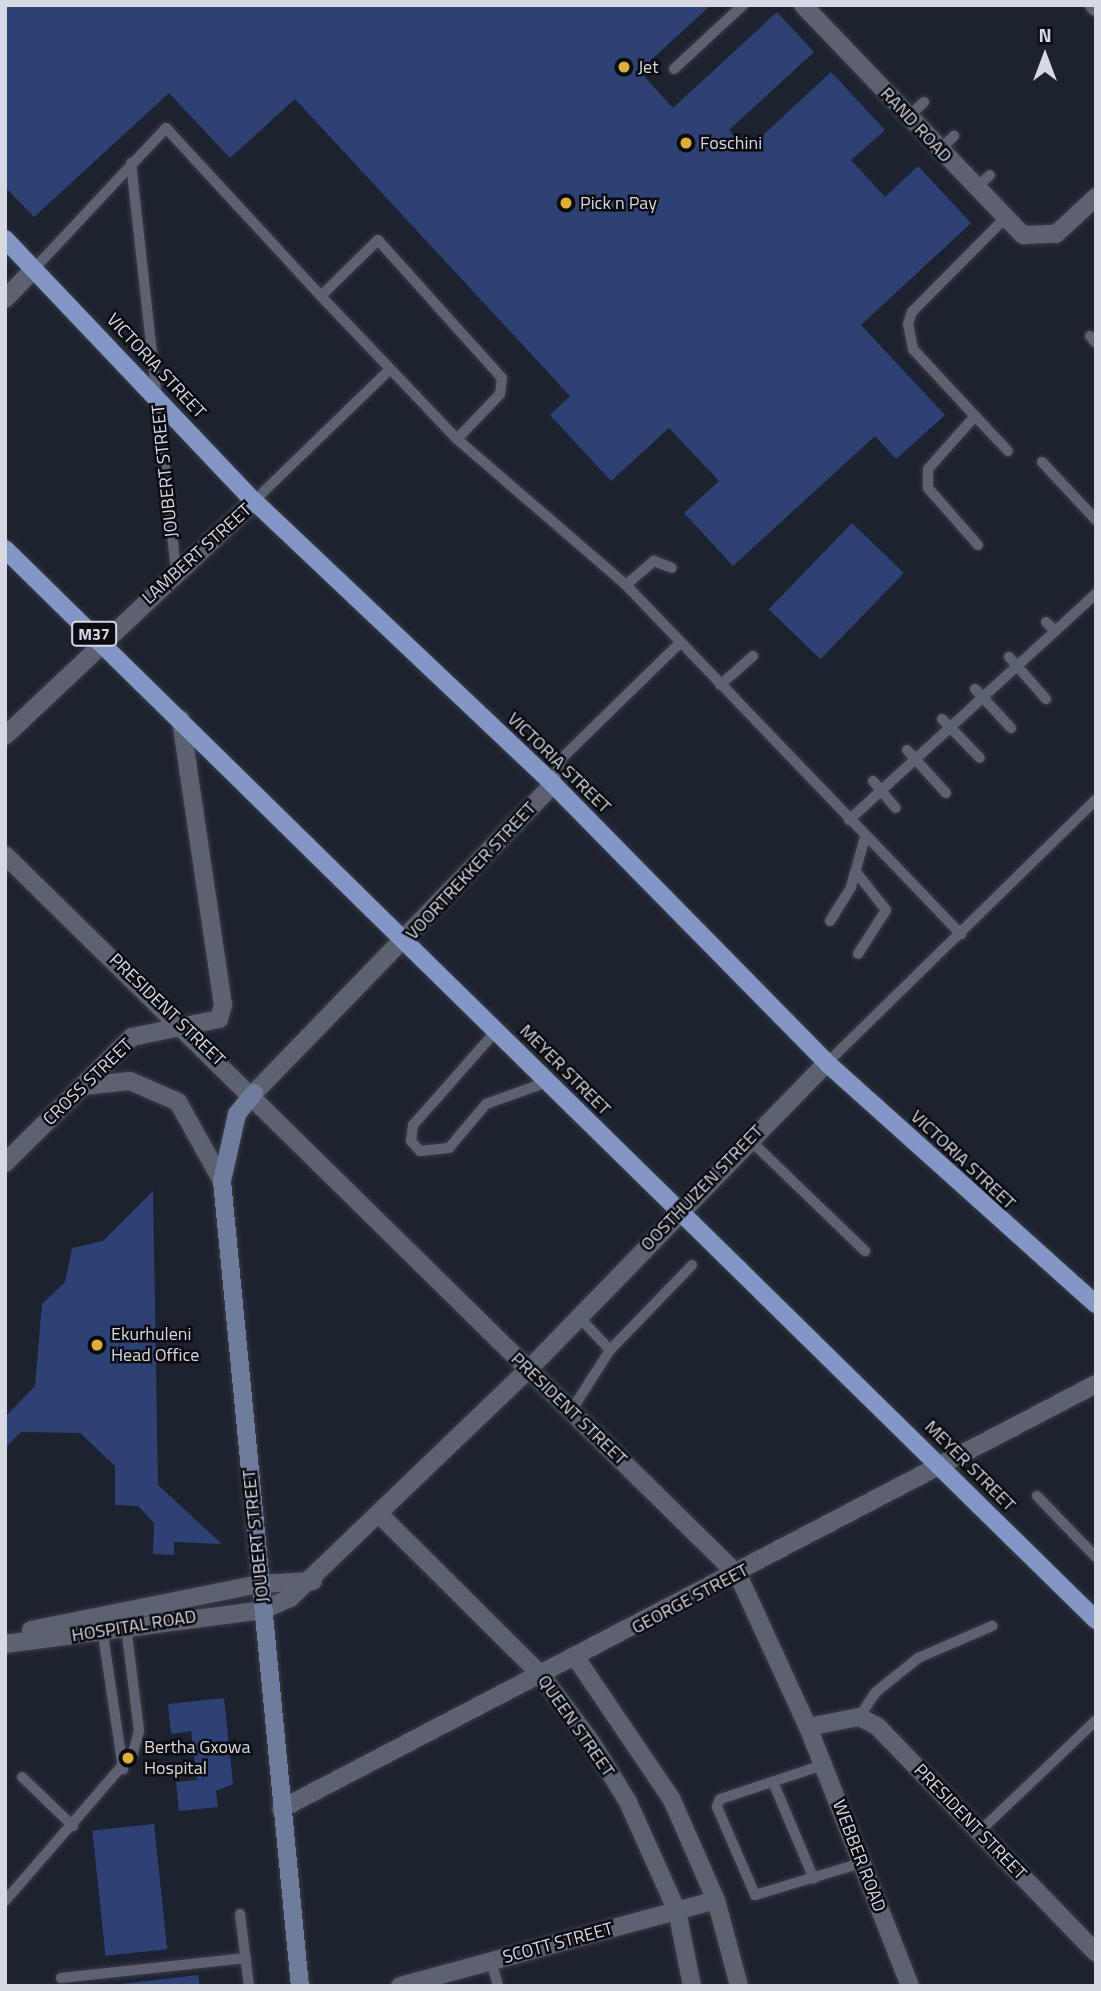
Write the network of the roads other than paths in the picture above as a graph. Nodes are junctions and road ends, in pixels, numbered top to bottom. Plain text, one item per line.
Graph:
1 (743, 5) edge
2 (803, 5) edge
3 (674, 69) dead end
4 (924, 102) dead end
5 (908, 117) junction
6 (954, 136) dead end
7 (940, 150) junction
8 (131, 163) junction
9 (990, 175) dead end
10 (975, 188) junction
11 (1096, 197) edge
12 (1004, 219) junction
13 (5, 239) edge
14 (34, 269) junction
15 (321, 296) junction
16 (5, 299) edge
17 (388, 371) junction
18 (157, 396) junction
19 (975, 416) junction
20 (457, 439) junction
21 (1008, 451) dead end
22 (1042, 461) dead end
23 (254, 501) junction
24 (1096, 520) edge
25 (978, 545) dead end
26 (5, 549) edge
27 (672, 568) dead end
28 (176, 570) junction
29 (626, 584) junction
30 (1096, 594) edge
31 (1046, 622) dead end
32 (1055, 631) junction
33 (102, 642) junction
34 (680, 643) junction
35 (752, 656) dead end
36 (1009, 657) dead end
37 (1016, 666) junction
38 (720, 685) junction
39 (979, 694) junction
40 (1046, 698) dead end
41 (181, 719) junction
42 (942, 719) dead end
43 (950, 728) junction
44 (1012, 728) dead end
45 (5, 736) edge
46 (907, 750) dead end
47 (981, 758) dead end
48 (915, 759) junction
49 (873, 781) dead end
50 (553, 784) junction
51 (881, 790) junction
52 (946, 793) dead end
53 (1096, 800) edge
54 (896, 808) dead end
55 (849, 820) junction
56 (865, 837) junction
57 (5, 855) edge
58 (856, 872) junction
59 (830, 922) dead end
60 (961, 934) junction
61 (405, 941) junction
62 (858, 954) dead end
63 (184, 1025) junction
64 (496, 1031) junction
65 (827, 1063) junction
66 (547, 1082) junction
67 (84, 1086) junction
68 (254, 1093) junction
69 (750, 1139) junction
70 (8, 1154) edge
71 (222, 1181) junction
72 (679, 1211) junction
73 (865, 1251) dead end
74 (692, 1265) dead end
75 (1096, 1304) edge
76 (579, 1317) junction
77 (610, 1350) junction
78 (528, 1370) junction
79 (1096, 1384) edge
80 (571, 1411) junction
81 (939, 1464) junction
82 (1037, 1496) dead end
83 (381, 1516) junction
84 (1096, 1557) edge
85 (738, 1575) junction
86 (313, 1581) junction
87 (260, 1584) junction
88 (263, 1610) junction
89 (125, 1618) junction
90 (1096, 1620) edge
91 (101, 1622) junction
92 (992, 1626) dead end
93 (5, 1635) edge
94 (5, 1644) edge
95 (576, 1658) junction
96 (542, 1675) junction
97 (859, 1717) junction
98 (1095, 1721) edge
99 (808, 1727) junction
100 (823, 1765) junction
101 (123, 1769) junction
102 (22, 1777) dead end
103 (772, 1782) junction
104 (281, 1809) junction
105 (73, 1826) junction
106 (979, 1832) junction
107 (862, 1863) junction
108 (814, 1879) junction
109 (716, 1900) junction
110 (5, 1901) edge
111 (677, 1911) junction
112 (240, 1914) dead end
113 (1096, 1953) edge
114 (246, 1958) junction
115 (491, 1961) junction
116 (61, 1978) dead end
117 (249, 1986) edge
118 (300, 1986) edge
119 (400, 1986) edge
120 (499, 1986) edge
121 (692, 1986) edge
122 (739, 1986) edge
123 (909, 1986) edge

1 - 3 lane
2 - 5 street, RAND ROAD
4 - 5 lane
5 - 7 street, RAND ROAD
6 - 7 lane
7 - 10 street, RAND ROAD
8 - 14 lane
8 - 15 lane
8 - 18 lane, JOUBERT STREET
9 - 10 lane
10 - 12 street, RAND ROAD
11 - 12 street, RAND ROAD
12 - 19 lane
13 - 14 main road, VICTORIA STREET
14 - 16 street
14 - 18 main road, VICTORIA STREET
15 - 17 lane
15 - 20 lane
17 - 20 lane
17 - 23 lane, LAMBERT STREET
18 - 23 main road, VICTORIA STREET
18 - 28 lane, JOUBERT STREET
19 - 21 lane
19 - 25 lane
20 - 29 lane
22 - 24 lane
23 - 28 street, LAMBERT STREET
23 - 50 main road, VICTORIA STREET
26 - 33 main road, MEYER STREET / M37
27 - 29 lane
28 - 33 street, LAMBERT STREET
29 - 34 lane
30 - 32 lane
31 - 32 lane
32 - 37 lane
33 - 41 main road, MEYER STREET / M37
33 - 45 street, LAMBERT STREET
34 - 38 lane
34 - 50 lane, VOORTREKKER STREET
35 - 38 lane
36 - 37 lane
37 - 39 lane
37 - 40 lane
38 - 55 lane
39 - 43 lane
39 - 44 lane
41 - 61 main road, MEYER STREET
41 - 63 street
42 - 43 lane
43 - 47 lane
43 - 48 lane
46 - 48 lane
48 - 51 lane
48 - 52 lane
49 - 51 lane
50 - 61 street, VOORTREKKER STREET
50 - 65 main road, VICTORIA STREET
51 - 54 lane
51 - 55 lane
53 - 60 lane, OOSTHUIZEN STREET
55 - 56 lane
56 - 58 lane
56 - 60 lane
57 - 63 street, PRESIDENT STREET
58 - 59 lane
58 - 62 lane
60 - 65 lane, OOSTHUIZEN STREET
61 - 64 main road, MEYER STREET
61 - 68 street, VOORTREKKER STREET
63 - 67 street, CROSS STREET
63 - 68 street, PRESIDENT STREET
64 - 66 main road, MEYER STREET
64 - 66 lane
65 - 69 street, OOSTHUIZEN STREET
65 - 75 main road, VICTORIA STREET
66 - 72 main road, MEYER STREET
67 - 70 street, CROSS STREET
67 - 71 street
68 - 71 main road, JOUBERT STREET
68 - 78 street, PRESIDENT STREET
69 - 72 street, OOSTHUIZEN STREET
69 - 73 lane
71 - 87 main road, JOUBERT STREET
72 - 76 street, OOSTHUIZEN STREET
72 - 81 main road, MEYER STREET
74 - 77 lane
76 - 77 lane
76 - 78 street, OOSTHUIZEN STREET
77 - 80 lane
78 - 80 street, PRESIDENT STREET
78 - 83 street, OOSTHUIZEN STREET
79 - 81 street, GEORGE STREET
80 - 85 street, PRESIDENT STREET
81 - 85 street, GEORGE STREET
81 - 90 main road, MEYER STREET
82 - 84 lane
83 - 86 street, OOSTHUIZEN STREET
83 - 96 street, QUEEN STREET
85 - 95 street, GEORGE STREET
85 - 99 street, PRESIDENT STREET
86 - 87 street
86 - 88 street, OOSTHUIZEN STREET
87 - 88 main road, JOUBERT STREET
87 - 89 street, HOSPITAL ROAD
88 - 89 street, HOSPITAL ROAD
88 - 104 main road, JOUBERT STREET
89 - 91 street, HOSPITAL ROAD
89 - 101 lane
91 - 93 street, HOSPITAL ROAD
91 - 94 street, HOSPITAL ROAD
91 - 101 lane
92 - 97 lane
95 - 96 street, GEORGE STREET
95 - 109 street
96 - 104 street, GEORGE STREET
96 - 111 street, QUEEN STREET
97 - 99 street
97 - 106 street, PRESIDENT STREET
98 - 106 lane
99 - 100 street, WEBBER ROAD
100 - 103 lane
100 - 107 street, WEBBER ROAD
101 - 105 lane
102 - 105 lane
103 - 108 lane
103 - 108 lane
104 - 118 main road, JOUBERT STREET
105 - 110 lane
106 - 113 street, PRESIDENT STREET
107 - 108 lane
107 - 123 street, WEBBER ROAD
109 - 111 street, SCOTT STREET
109 - 122 street
111 - 115 street, SCOTT STREET
111 - 121 street, QUEEN STREET
112 - 114 lane
114 - 116 lane
114 - 117 lane
115 - 119 street, SCOTT STREET
115 - 120 lane

